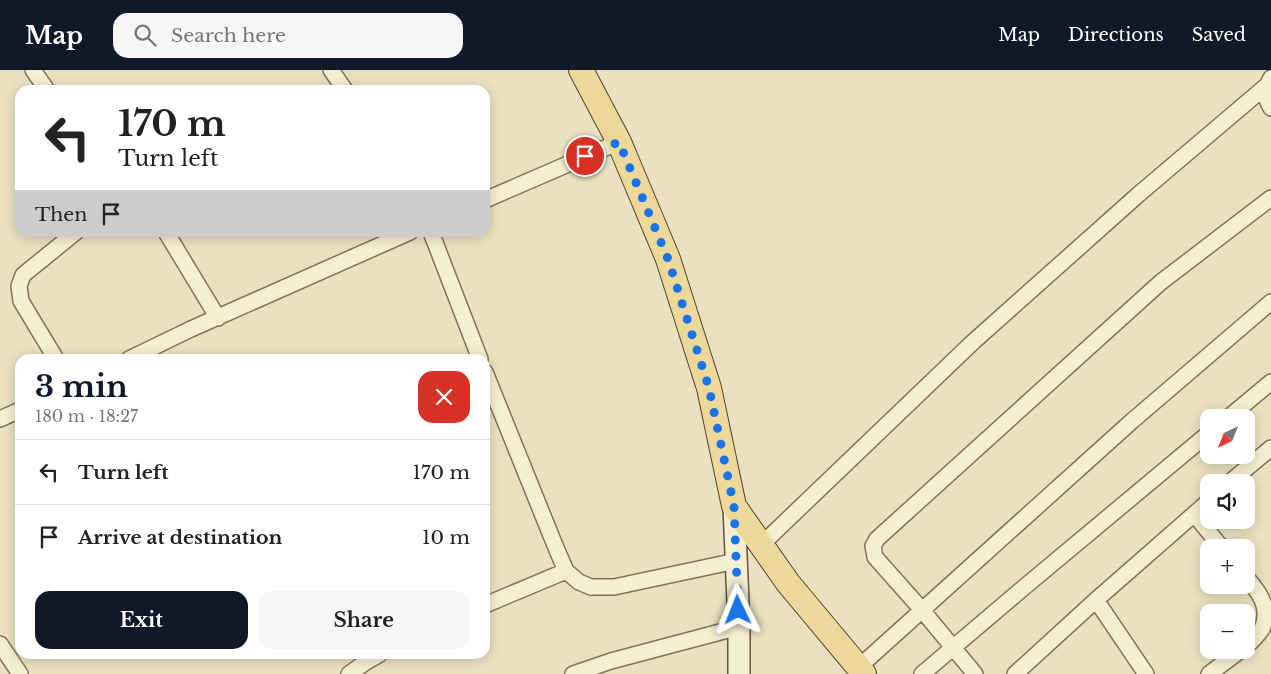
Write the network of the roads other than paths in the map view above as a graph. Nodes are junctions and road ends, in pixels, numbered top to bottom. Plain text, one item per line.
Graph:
1 (33, 70) edge
2 (332, 70) edge
3 (581, 70) edge
4 (1268, 83) edge
5 (44, 85) edge
6 (339, 85) edge
7 (1271, 108) edge
8 (619, 142) junction
9 (490, 198) edge
10 (1271, 198) edge
11 (70, 237) edge
12 (169, 237) edge
13 (399, 237) edge
14 (433, 237) edge
15 (1271, 302) edge
16 (218, 318) junction
17 (53, 354) edge
18 (141, 354) edge
19 (478, 354) edge
20 (1271, 382) edge
21 (490, 397) edge
22 (1239, 409) edge
23 (15, 412) edge
24 (0, 419) edge
25 (1200, 442) edge
26 (1271, 448) edge
27 (1240, 474) edge
28 (734, 506) junction
29 (1200, 509) edge
30 (1194, 514) junction
31 (1215, 539) edge
32 (761, 545) junction
33 (736, 561) junction
34 (566, 571) junction
35 (1255, 588) edge
36 (1096, 600) junction
37 (490, 602) edge
38 (922, 610) junction
39 (739, 627) junction
40 (1255, 640) edge
41 (0, 644) edge
42 (953, 648) junction
43 (371, 659) edge
44 (1229, 659) edge
45 (862, 670) edge
46 (20, 674) edge
47 (349, 674) edge
48 (573, 674) edge
49 (739, 674) edge
50 (922, 674) edge
51 (975, 674) edge
52 (1015, 674) edge
53 (1146, 674) edge
54 (1209, 674) edge

1 - 5 street
2 - 6 street
3 - 8 main road
4 - 7 street
4 - 32 street
8 - 9 street
8 - 28 main road
10 - 38 street
11 - 17 street
12 - 16 street
13 - 16 street
14 - 19 street
15 - 38 street
16 - 18 street
20 - 22 street
21 - 34 street
23 - 24 street
25 - 42 street
26 - 27 street
28 - 32 main road
28 - 33 main road
29 - 30 street
30 - 31 street
30 - 36 street
32 - 45 main road
33 - 34 street
33 - 39 main road
34 - 37 street
35 - 40 street
36 - 52 street
36 - 53 street
38 - 42 street
38 - 45 street
39 - 48 street
39 - 49 main road
41 - 46 street
42 - 50 street
42 - 51 street
43 - 47 street
44 - 54 street

